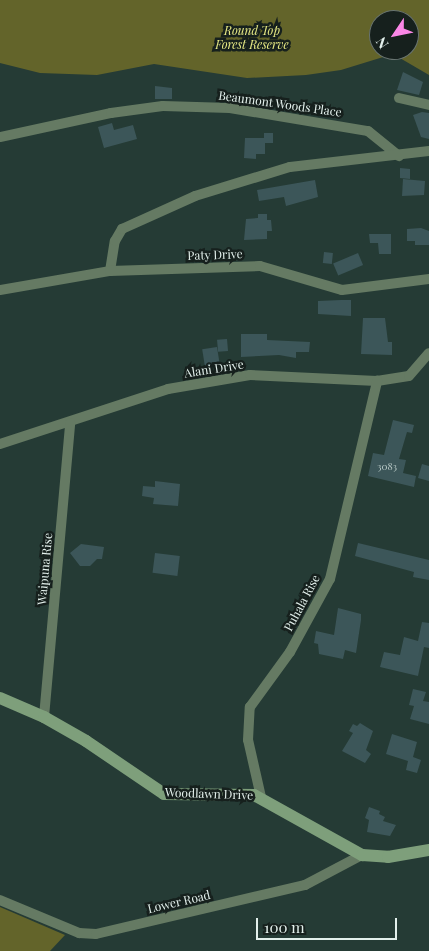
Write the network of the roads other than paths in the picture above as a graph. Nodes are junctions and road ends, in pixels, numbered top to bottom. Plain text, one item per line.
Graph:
1 (400, 98) dead end
2 (429, 105) edge
3 (0, 137) edge
4 (429, 151) edge
5 (399, 156) junction
6 (110, 272) junction
7 (429, 279) edge
8 (0, 290) edge
9 (429, 353) edge
10 (377, 381) junction
11 (70, 423) junction
12 (0, 444) edge
13 (0, 698) edge
14 (44, 717) junction
15 (261, 797) junction
16 (429, 850) edge
17 (362, 855) junction
18 (0, 900) edge

1 - 2 street
3 - 5 street, Beaumont Woods Place
4 - 5 street
5 - 6 street
6 - 7 street, Paty Drive
6 - 8 street, Paty Drive
9 - 10 street, Alani Drive
10 - 11 street, Alani Drive
10 - 15 street, Puhala Rise
11 - 12 street, Alani Drive
11 - 14 street, Waipuna Rise
13 - 14 street, Woodlawn Drive
14 - 15 street, Woodlawn Drive
15 - 17 street, Woodlawn Drive
16 - 17 street, Woodlawn Drive
17 - 18 street, Lower Road

